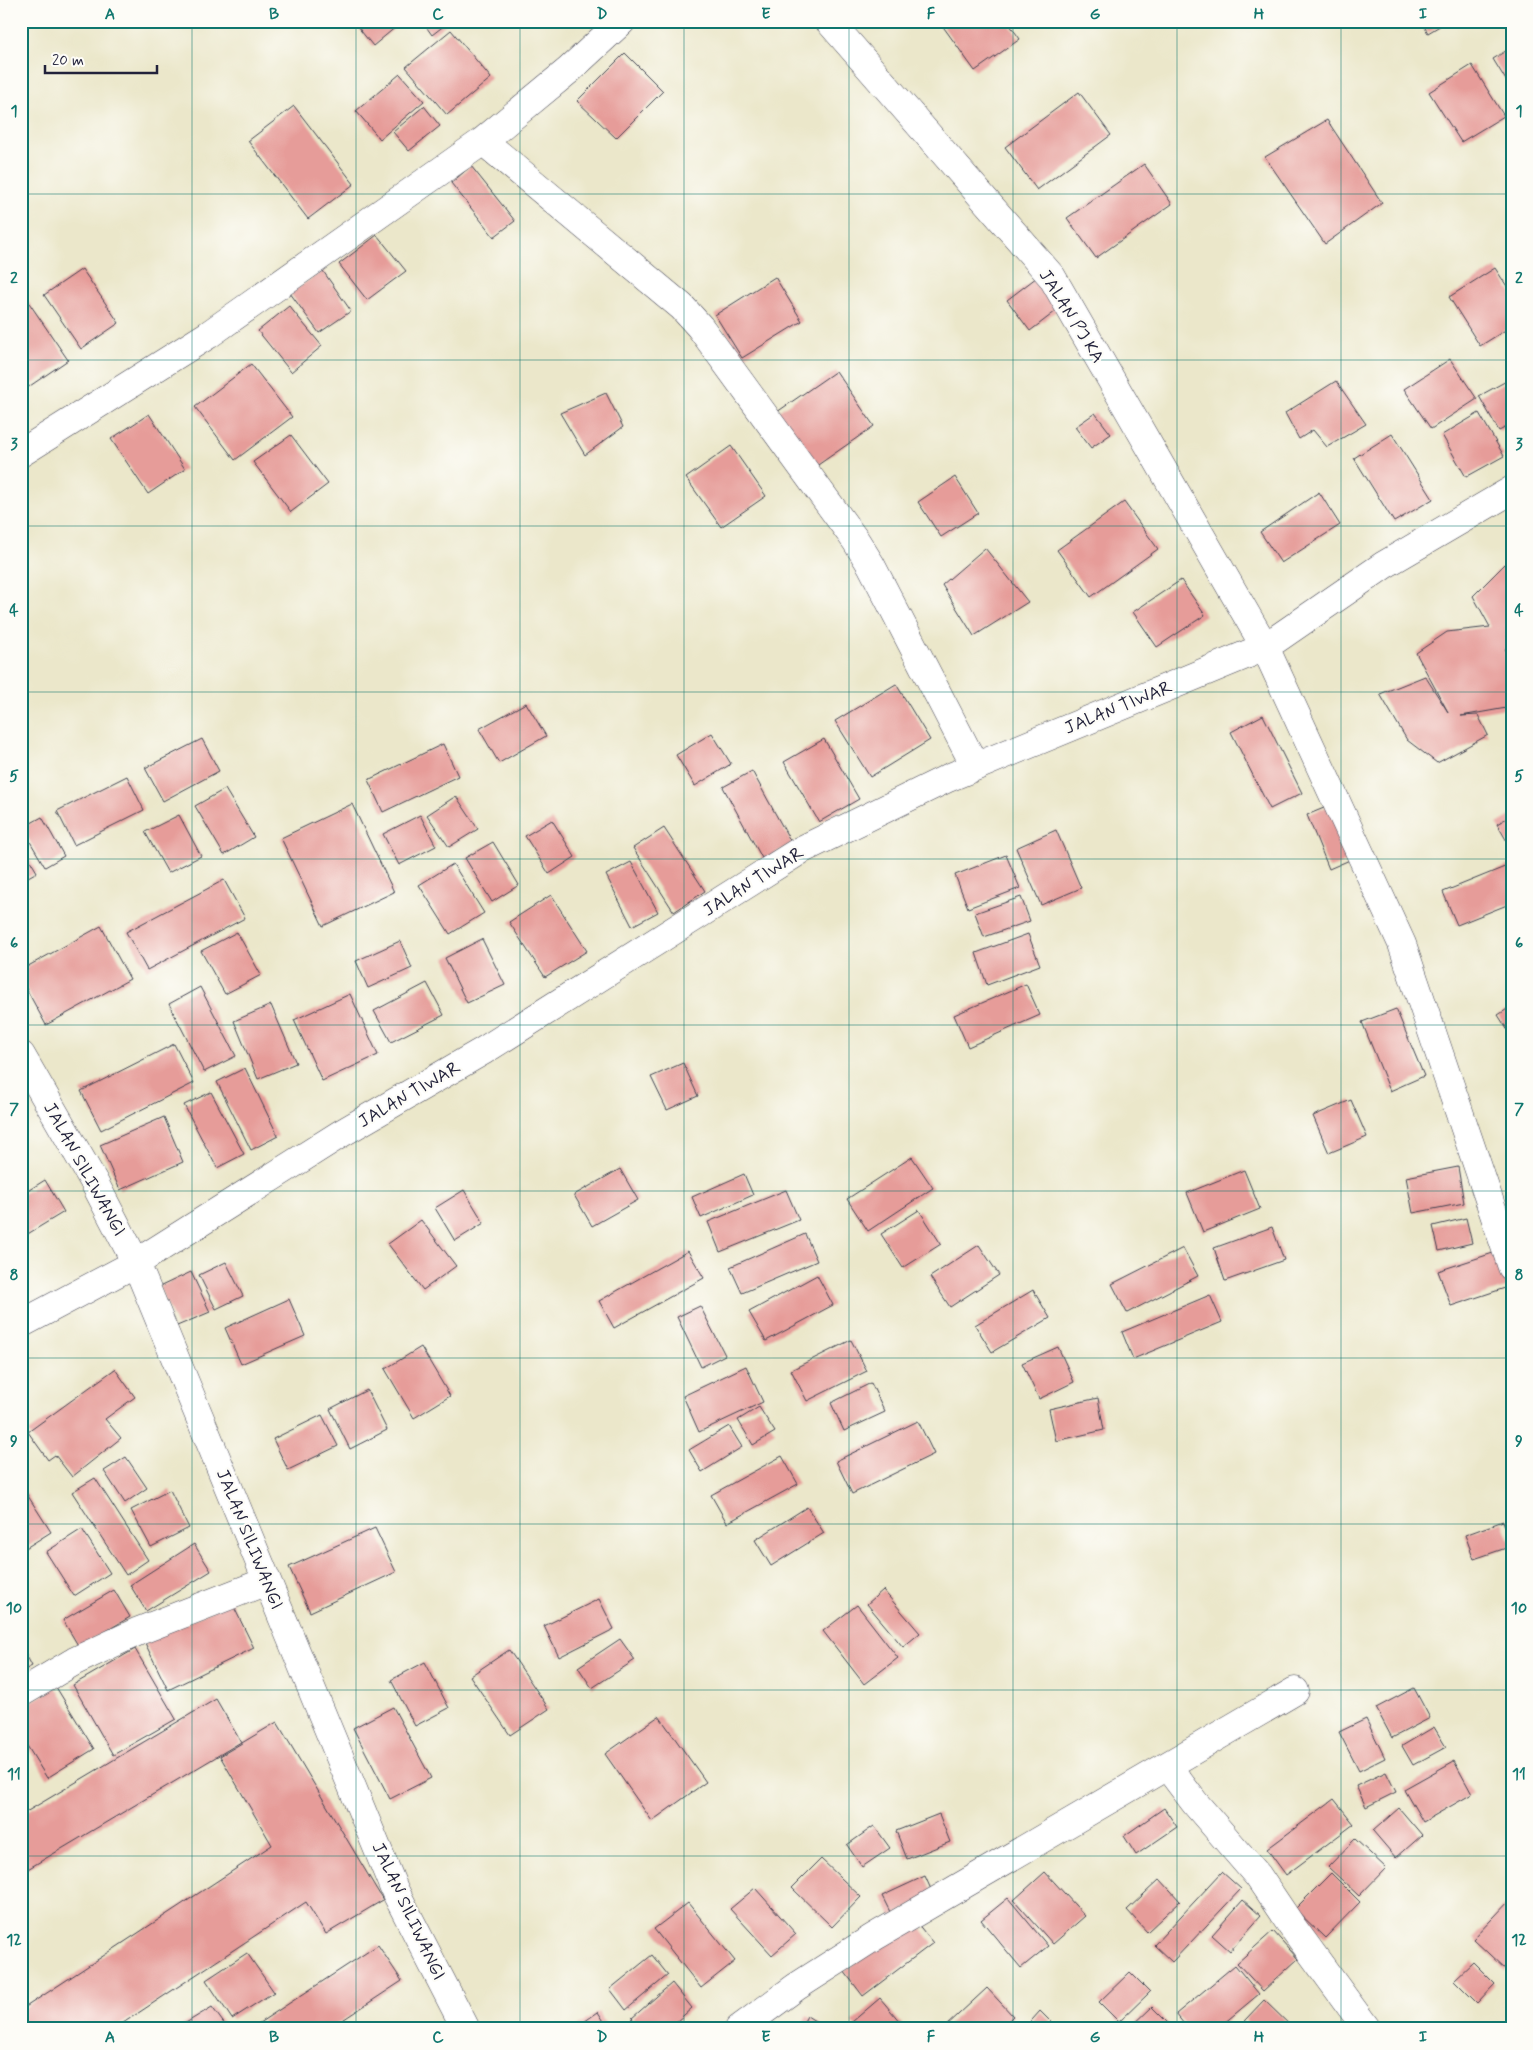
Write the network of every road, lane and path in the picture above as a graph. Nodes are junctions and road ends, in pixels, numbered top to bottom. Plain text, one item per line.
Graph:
1 (622, 21) edge
2 (829, 21) edge
3 (483, 141) junction
4 (21, 453) edge
5 (1512, 490) edge
6 (1265, 647) junction
7 (975, 766) junction
8 (21, 1055) edge
9 (136, 1263) junction
10 (1512, 1267) edge
11 (21, 1324) edge
12 (268, 1581) junction
13 (1295, 1691) dead end
14 (21, 1693) edge
15 (1167, 1766) junction
16 (466, 2029) edge
17 (739, 2029) edge
18 (1367, 2029) edge

1 - 3 street
2 - 6 street, JALAN PJ KA
3 - 4 street
3 - 7 street
5 - 6 street, JALAN TIWAR
6 - 7 street, JALAN TIWAR
6 - 10 street, JALAN PJ KA
7 - 9 street, JALAN TIWAR
8 - 9 street, JALAN SILIWANGI
9 - 11 street, JALAN TIWAR
9 - 12 street, JALAN SILIWANGI
12 - 14 street
12 - 16 street, JALAN SILIWANGI
13 - 15 street
15 - 17 street
15 - 18 street

